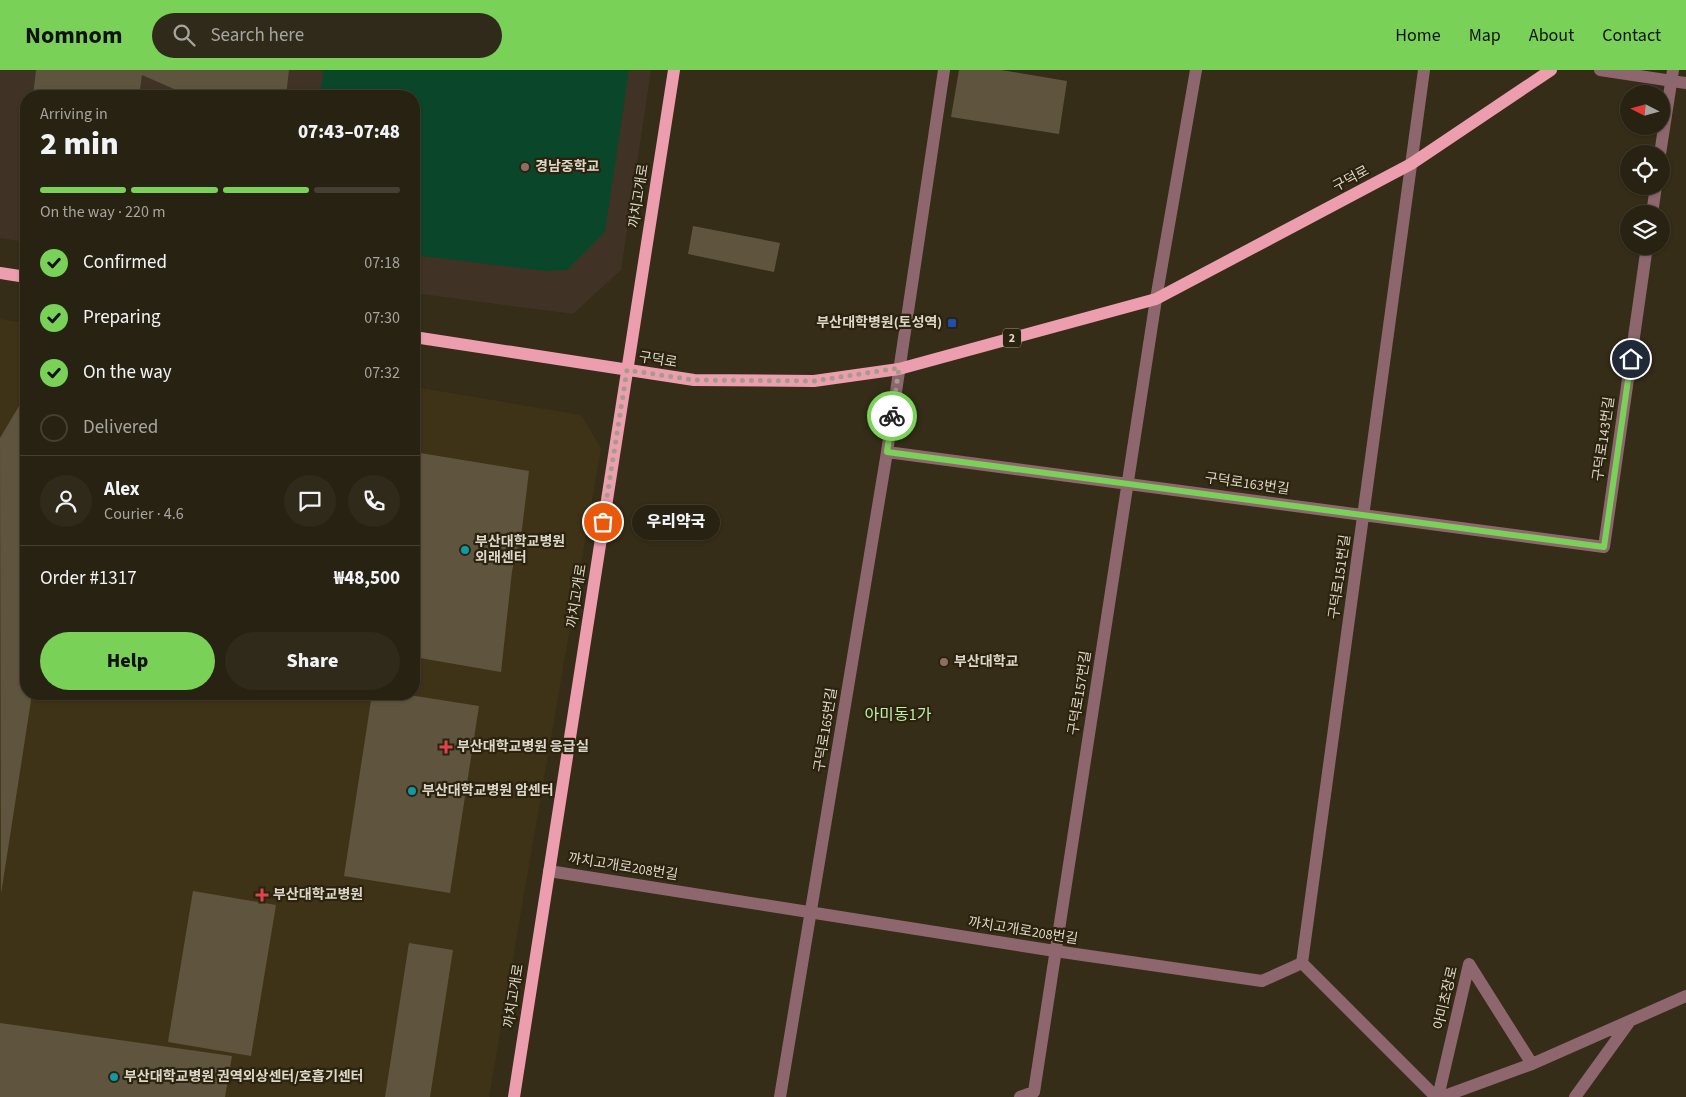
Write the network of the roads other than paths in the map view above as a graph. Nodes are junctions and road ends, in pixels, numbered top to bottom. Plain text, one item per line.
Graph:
1 (674, 70) edge
2 (944, 70) edge
3 (1196, 70) edge
4 (1424, 70) edge
5 (1551, 70) edge
6 (1600, 70) edge
7 (1672, 75) edge
8 (1686, 83) edge
9 (1661, 145) edge
10 (1411, 164) junction
11 (1646, 255) edge
12 (0, 273) edge
13 (20, 276) edge
14 (1156, 299) junction
15 (420, 338) edge
16 (899, 368) junction
17 (627, 370) junction
18 (887, 452) junction
19 (1128, 484) junction
20 (1363, 515) junction
21 (1604, 547) joint
22 (549, 871) junction
23 (811, 912) junction
24 (1055, 951) junction
25 (1302, 964) junction
26 (1686, 996) edge
27 (1630, 1021) junction
28 (1532, 1064) junction
29 (514, 1097) edge
30 (780, 1097) edge
31 (1020, 1097) edge
32 (1439, 1097) edge
33 (1575, 1097) edge

1 - 17 main road, 까치고개로
2 - 16 street
3 - 14 street
4 - 10 street, 구덕로151번길
5 - 10 main road, 구덕로 / 2
6 - 7 street
7 - 8 street
7 - 9 street
10 - 14 main road, 구덕로 / 2
10 - 20 street, 구덕로151번길
11 - 21 street, 구덕로143번길
12 - 13 main road
14 - 16 main road, 구덕로 / 2
14 - 19 street, 구덕로157번길
15 - 17 main road, 구덕로 / 2
16 - 17 main road, 구덕로 / 2
16 - 18 street, 구덕로165번길
17 - 22 main road, 까치고개로
18 - 19 street, 구덕로163번길
18 - 23 street, 구덕로165번길
19 - 20 street, 구덕로163번길
19 - 24 street, 구덕로157번길
20 - 21 street, 구덕로163번길
20 - 25 street, 구덕로151번길
22 - 23 street, 까치고개로208번길
22 - 29 main road, 까치고개로
23 - 24 street, 까치고개로208번길
23 - 30 street, 구덕로165번길
24 - 25 street, 까치고개로208번길
24 - 31 street, 구덕로157번길
25 - 32 street
26 - 27 street
27 - 28 street
27 - 33 street
28 - 32 street
28 - 32 street, 아미초장로

